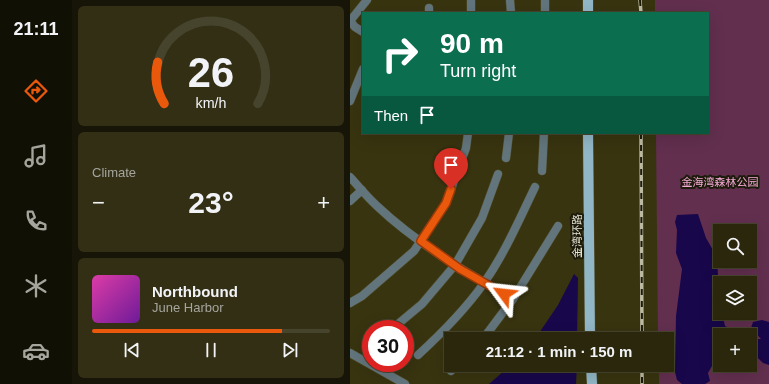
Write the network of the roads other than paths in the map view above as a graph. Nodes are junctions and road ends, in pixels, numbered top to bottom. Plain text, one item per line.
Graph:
1 (367, 0) edge
2 (471, 0) edge
3 (510, 0) edge
4 (545, 0) edge
5 (588, 0) edge
6 (471, 12) edge
7 (511, 12) edge
8 (545, 12) edge
9 (588, 12) edge
10 (350, 21) edge
11 (362, 31) edge
12 (362, 71) edge
13 (350, 101) edge
14 (468, 134) edge
15 (509, 134) edge
16 (544, 134) edge
17 (588, 134) edge
18 (506, 158) dead end
19 (542, 171) dead end
20 (498, 174) dead end
21 (350, 177) edge
22 (535, 187) dead end
23 (362, 190) junction
24 (350, 201) edge
25 (558, 226) dead end
26 (421, 241) junction
27 (455, 265) junction
28 (484, 283) junction
29 (513, 299) junction
30 (350, 303) edge
31 (403, 320) edge
32 (488, 332) edge
33 (590, 332) edge
34 (350, 353) edge
35 (418, 355) dead end
36 (591, 372) edge
37 (405, 384) edge
38 (592, 384) edge

1 - 10 street
2 - 6 street
3 - 7 street
4 - 8 street
5 - 9 main road
10 - 11 street
12 - 13 street
14 - 26 street
15 - 18 street
16 - 19 street
17 - 33 main road, 金湾环路
20 - 27 street
21 - 23 street
22 - 28 street
23 - 24 street
23 - 26 street
25 - 29 street
26 - 27 street
26 - 30 street
27 - 28 street
27 - 31 street
28 - 29 street
28 - 35 street
29 - 32 street
34 - 37 street
36 - 38 main road

